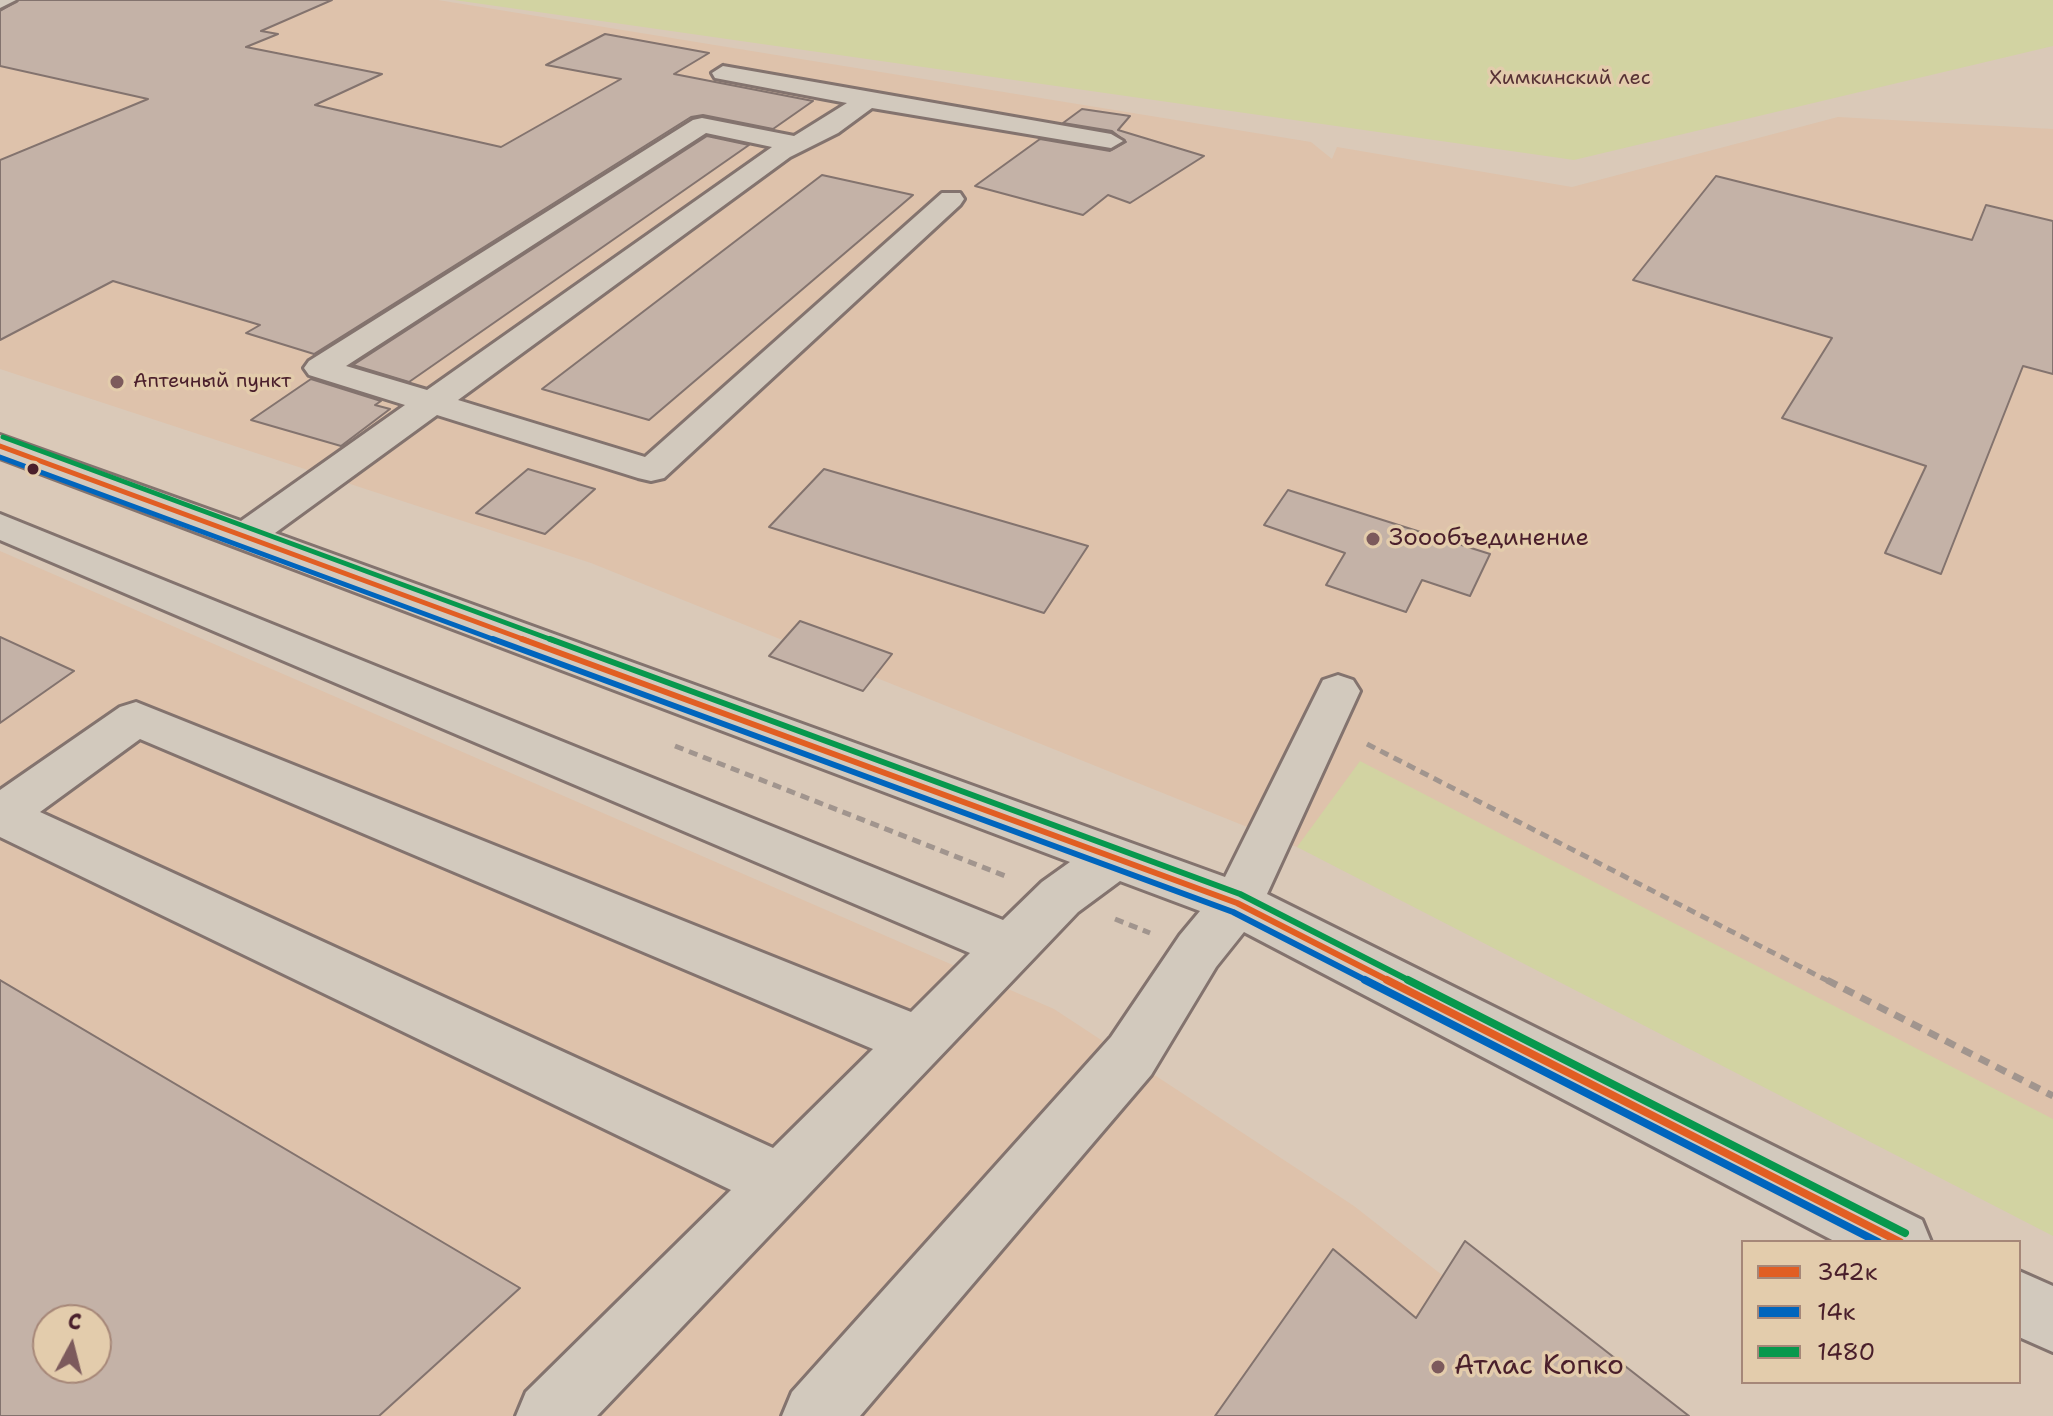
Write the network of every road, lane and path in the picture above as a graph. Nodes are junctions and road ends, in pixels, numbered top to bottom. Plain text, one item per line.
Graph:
1 (6, 0) edge
2 (0, 2) edge
3 (723, 73) dead end
4 (867, 100) junction
5 (1111, 141) dead end
6 (797, 144) junction
7 (951, 199) dead end
8 (433, 402) junction
9 (0, 446) edge
10 (0, 526) edge
11 (247, 535) junction
12 (1330, 706) joint
13 (1116, 857) junction
14 (1237, 903) junction
15 (1011, 947) junction
16 (918, 1041) junction
17 (2053, 1096) edge
18 (780, 1182) junction
19 (1896, 1240) edge
20 (2021, 1304) edge
21 (2053, 1320) edge
22 (550, 1416) edge
23 (816, 1416) edge

1 - 2 street
3 - 4 street
4 - 5 street
4 - 6 street
6 - 8 street
6 - 8 street
7 - 8 street
8 - 11 street
9 - 11 street
10 - 15 street
11 - 13 street
12 - 14 street
12 - 17 path
13 - 14 street
13 - 15 street
14 - 19 street
14 - 23 street
15 - 16 street
16 - 18 street
16 - 18 street
18 - 22 street
20 - 21 street

